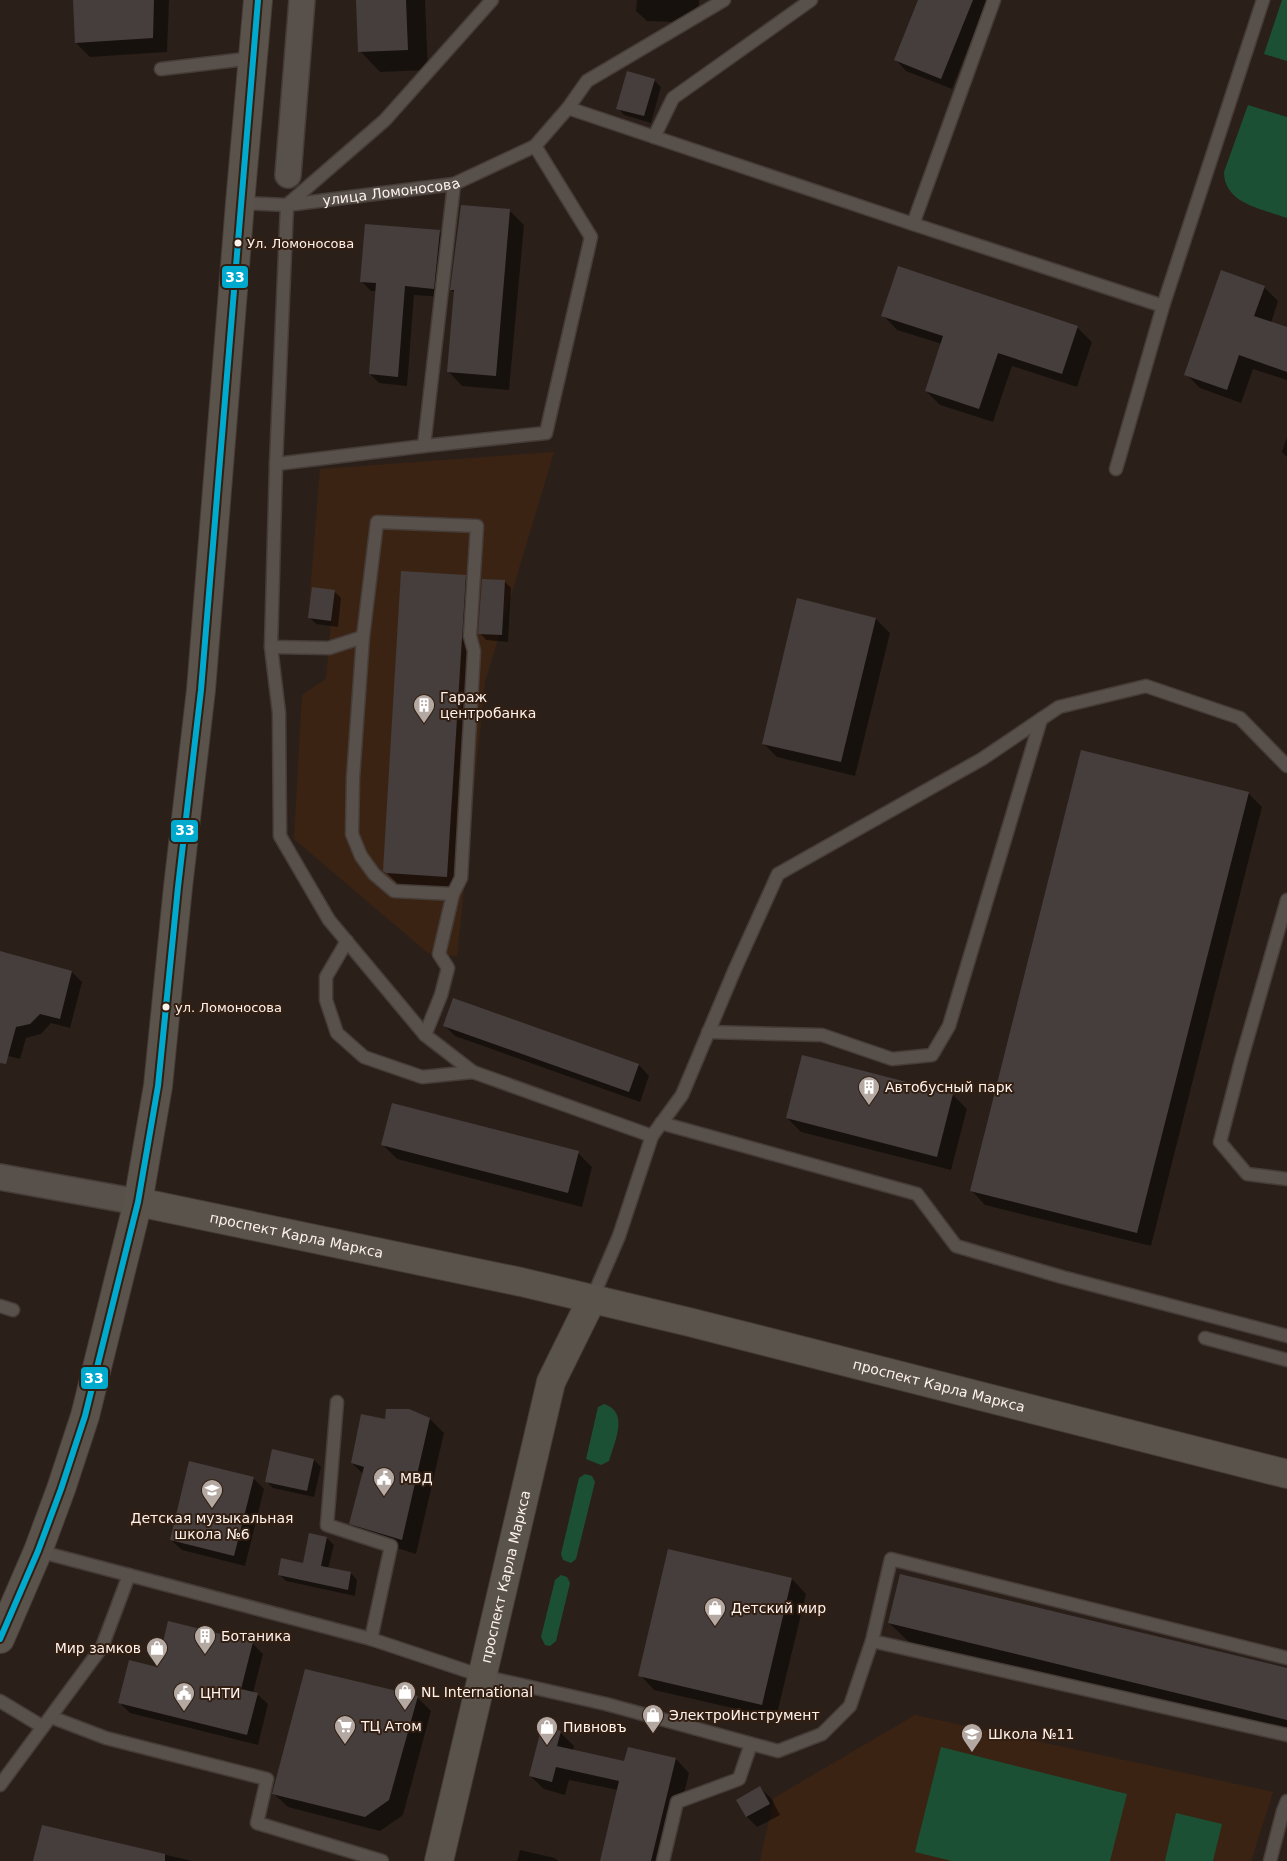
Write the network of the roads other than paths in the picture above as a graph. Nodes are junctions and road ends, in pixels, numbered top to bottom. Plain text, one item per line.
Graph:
1 (258, 0) edge
2 (302, 0) edge
3 (492, 0) edge
4 (724, 0) edge
5 (811, 0) edge
6 (994, 0) edge
7 (1263, 0) edge
8 (254, 58) junction
9 (161, 69) dead end
10 (568, 108) junction
11 (654, 137) junction
12 (535, 146) junction
13 (288, 175) dead end
14 (454, 184) junction
15 (240, 203) junction
16 (287, 205) junction
17 (913, 224) junction
18 (1163, 306) junction
19 (424, 446) junction
20 (276, 464) junction
21 (1116, 469) dead end
22 (363, 637) junction
23 (271, 647) junction
24 (1041, 719) junction
25 (1287, 766) edge
26 (453, 894) junction
27 (1286, 904) edge
28 (347, 942) junction
29 (708, 1032) junction
30 (425, 1035) junction
31 (472, 1072) junction
32 (661, 1123) junction
33 (652, 1136) junction
34 (0, 1177) edge
35 (1287, 1179) edge
36 (138, 1202) junction
37 (592, 1299) junction
38 (1287, 1336) edge
39 (1205, 1338) dead end
40 (1287, 1360) edge
41 (337, 1402) dead end
42 (1287, 1474) edge
43 (38, 1551) junction
44 (129, 1575) junction
45 (0, 1639) edge
46 (371, 1639) junction
47 (872, 1641) junction
48 (1287, 1658) edge
49 (482, 1676) junction
50 (0, 1701) edge
51 (51, 1716) junction
52 (43, 1727) junction
53 (1287, 1736) edge
54 (751, 1744) junction
55 (0, 1785) edge
56 (1287, 1801) edge
57 (382, 1861) edge
58 (439, 1861) edge
59 (663, 1861) edge
60 (1270, 1861) edge

1 - 8 main road
2 - 13 street
3 - 16 lane, улица Ломоносова
4 - 10 lane, улица Ломоносова
5 - 11 lane
6 - 17 lane
7 - 18 lane
8 - 9 lane
8 - 15 main road
10 - 11 lane
10 - 12 lane, улица Ломоносова
11 - 17 lane
12 - 14 lane, улица Ломоносова
12 - 19 lane
14 - 16 lane, улица Ломоносова
14 - 19 lane
15 - 16 lane
15 - 36 main road
16 - 20 lane
17 - 18 lane
18 - 21 lane
19 - 20 lane
20 - 23 lane
22 - 23 lane
22 - 26 lane
22 - 26 lane
23 - 28 lane
24 - 25 lane
24 - 29 lane
24 - 29 lane
26 - 30 lane
27 - 35 lane
28 - 30 lane
28 - 31 lane
29 - 32 lane
30 - 31 lane
31 - 33 lane
32 - 33 lane
32 - 38 lane
33 - 37 lane
34 - 36 street, проспект Карла Маркса
36 - 37 main road, проспект Карла Маркса
36 - 43 main road
37 - 42 main road, проспект Карла Маркса
37 - 49 main road, проспект Карла Маркса
39 - 40 lane
41 - 46 lane
43 - 44 lane
43 - 45 main road
44 - 46 lane
44 - 51 lane
46 - 49 lane
47 - 48 lane
47 - 53 lane
47 - 54 lane
49 - 54 lane
49 - 58 main road, проспект Карла Маркса
50 - 52 lane
51 - 52 lane
51 - 57 lane
52 - 55 lane
54 - 59 lane
56 - 60 lane

